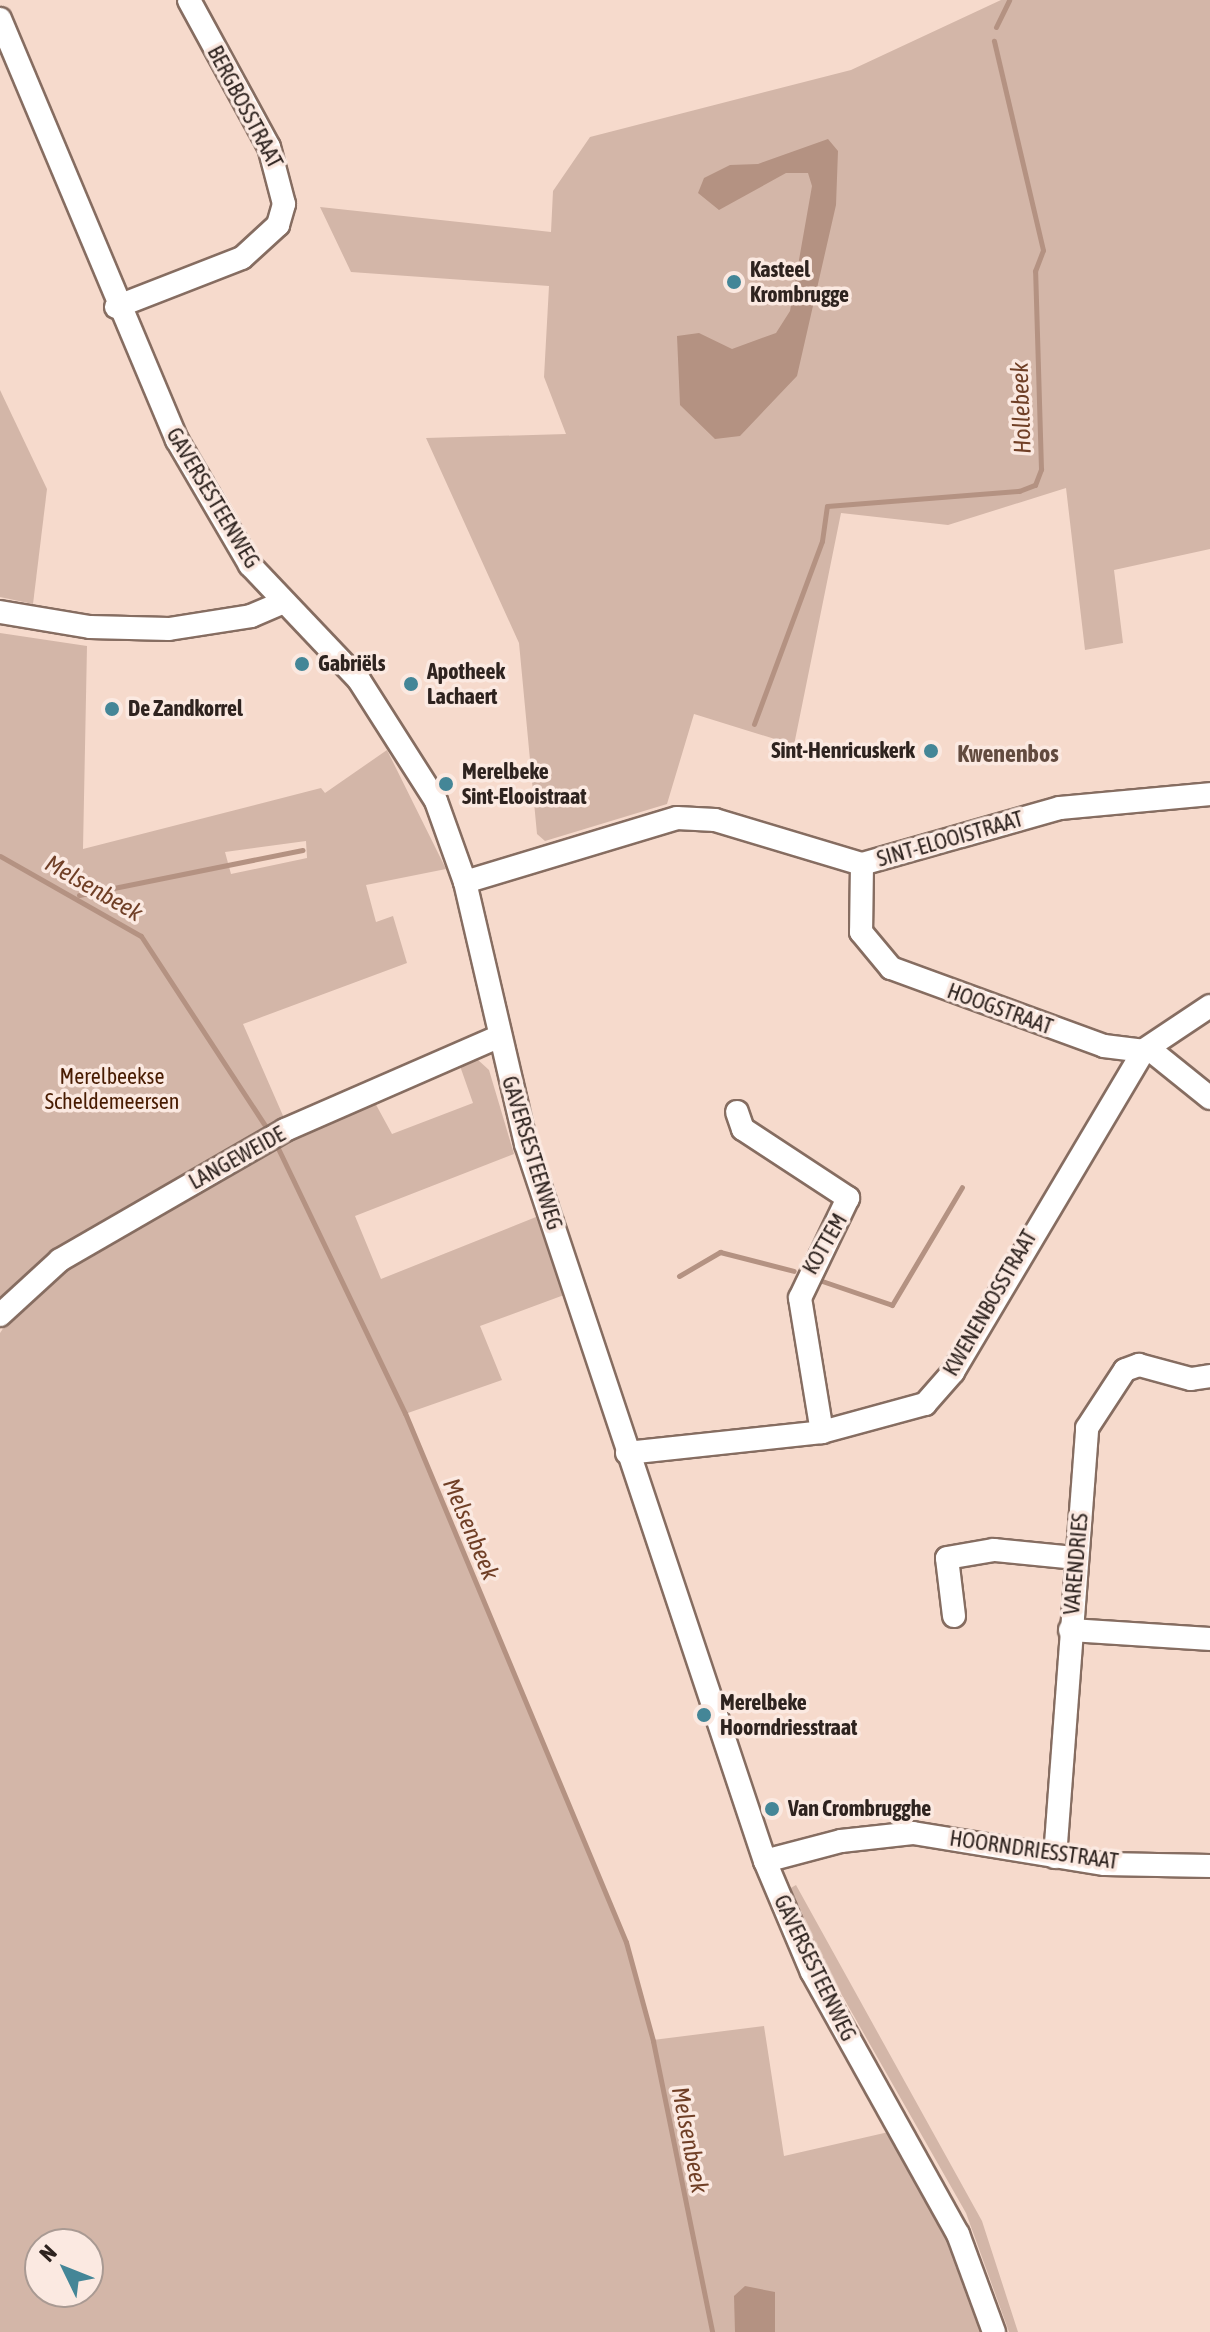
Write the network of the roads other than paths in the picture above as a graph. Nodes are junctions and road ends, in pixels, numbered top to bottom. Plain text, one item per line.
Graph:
1 (189, 0) edge
2 (0, 19) edge
3 (116, 307) junction
4 (284, 602) junction
5 (0, 612) edge
6 (1210, 794) edge
7 (862, 864) junction
8 (465, 882) junction
9 (1210, 1006) edge
10 (498, 1037) junction
11 (1144, 1050) junction
12 (1210, 1098) edge
13 (737, 1112) dead end
14 (0, 1315) edge
15 (1210, 1376) edge
16 (822, 1432) junction
17 (627, 1453) junction
18 (1076, 1558) junction
19 (954, 1616) dead end
20 (1070, 1630) junction
21 (1210, 1639) edge
22 (1055, 1857) junction
23 (765, 1861) junction
24 (1210, 1866) edge
25 (994, 2332) edge

1 - 3 street, BERGBOSSTRAAT
2 - 3 street, GAVERSESTEENWEG
3 - 4 street, GAVERSESTEENWEG
4 - 5 street
4 - 8 street, GAVERSESTEENWEG
6 - 7 street, SINT-ELOOISTRAAT
7 - 8 street, SINT-ELOOISTRAAT
7 - 11 street, HOOGSTRAAT
8 - 10 street, GAVERSESTEENWEG
9 - 11 street, KWENENBOSSTRAAT
10 - 14 street, LANGEWEIDE
10 - 17 street, GAVERSESTEENWEG
11 - 12 street
11 - 16 street, KWENENBOSSTRAAT
13 - 16 street, KOTTEM
15 - 18 street, VARENDRIES
16 - 17 street, KWENENBOSSTRAAT
17 - 23 street, GAVERSESTEENWEG
18 - 19 street
18 - 20 street, VARENDRIES
20 - 21 street
20 - 22 street, VARENDRIES
22 - 23 street, HOORNDRIESSTRAAT
22 - 24 street, HOORNDRIESSTRAAT
23 - 25 street, GAVERSESTEENWEG

